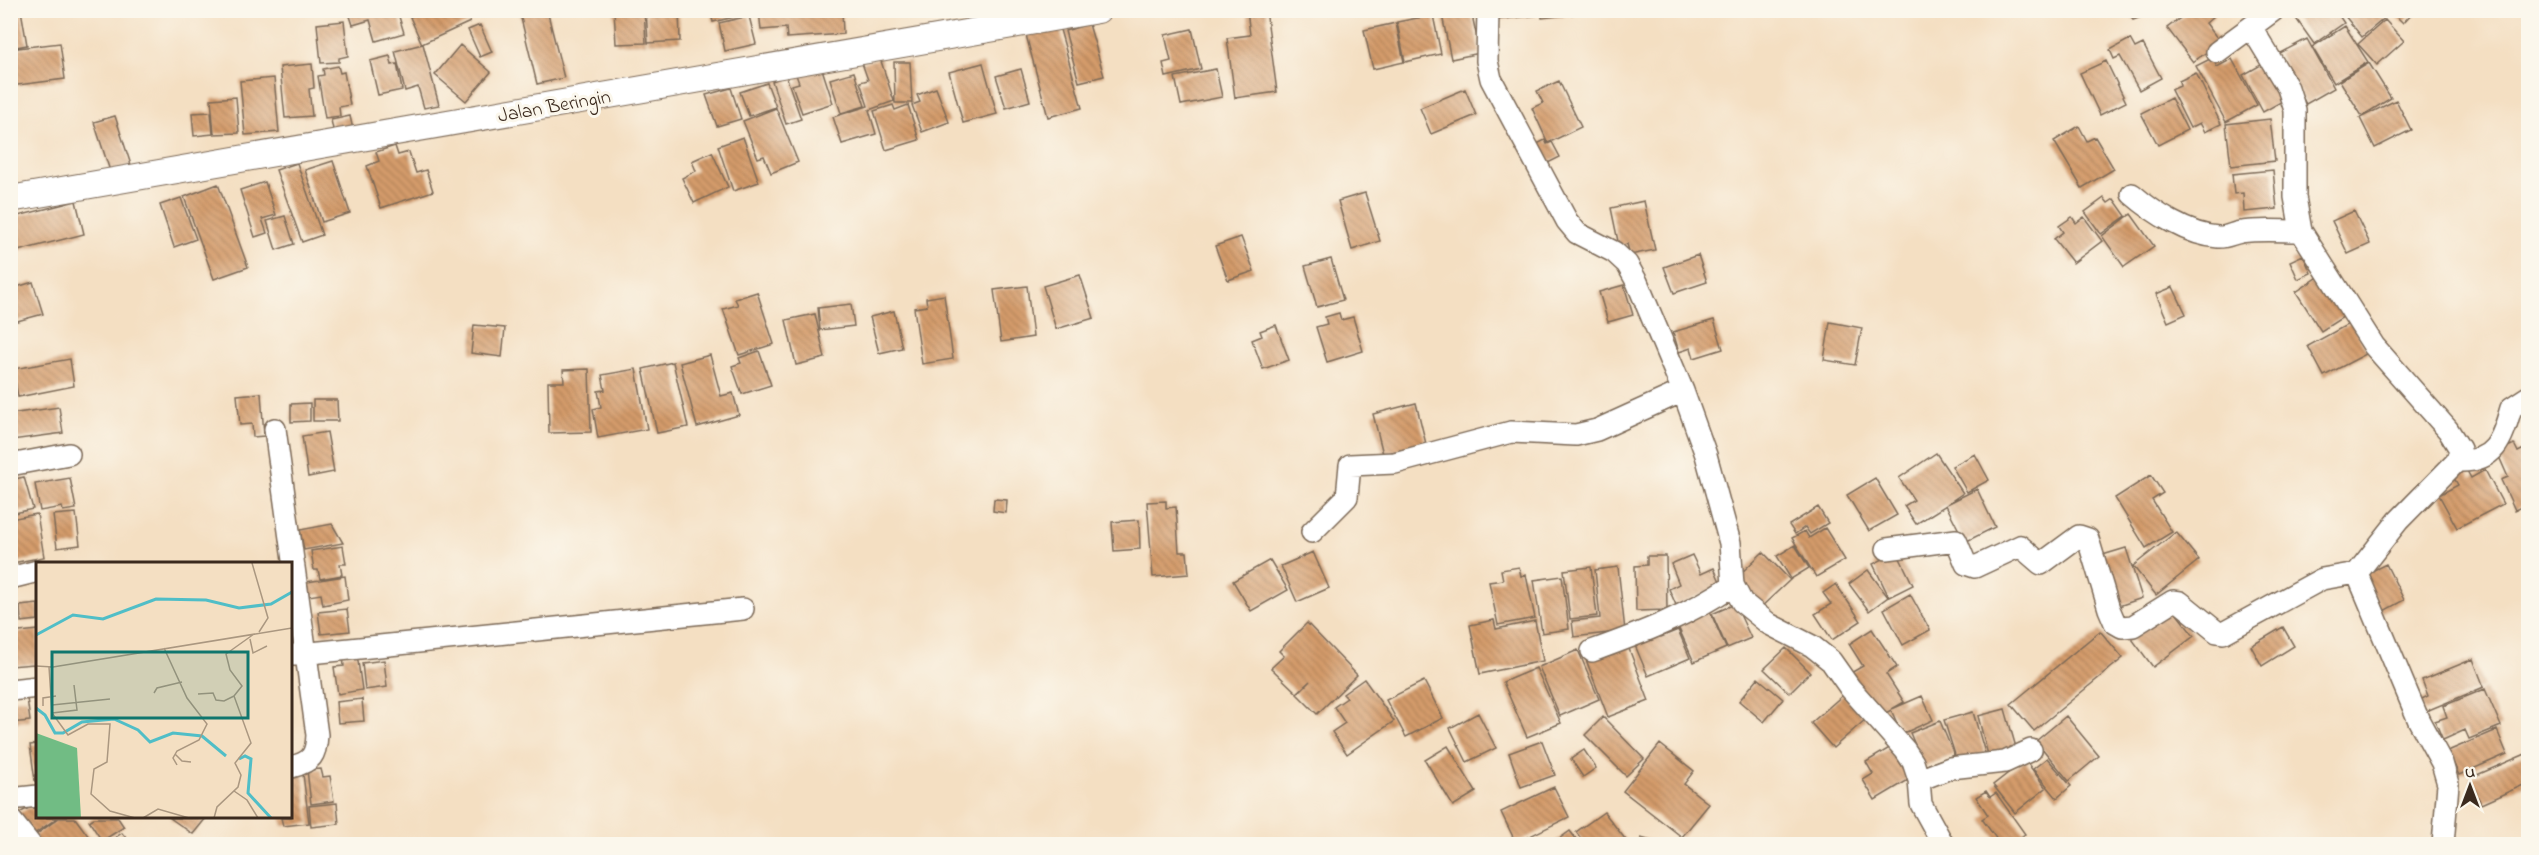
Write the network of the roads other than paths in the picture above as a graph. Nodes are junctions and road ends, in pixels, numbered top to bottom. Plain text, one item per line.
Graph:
1 (1098, 10) edge
2 (1488, 10) edge
3 (2274, 10) edge
4 (2252, 27) junction
5 (2217, 52) dead end
6 (2132, 194) dead end
7 (10, 199) edge
8 (2301, 231) junction
9 (1683, 391) junction
10 (2529, 397) edge
11 (275, 429) dead end
12 (69, 454) dead end
13 (2457, 461) junction
14 (10, 465) edge
15 (1312, 532) dead end
16 (1887, 549) dead end
17 (289, 562) edge
18 (36, 572) edge
19 (2357, 573) junction
20 (10, 578) edge
21 (1733, 585) junction
22 (292, 595) edge
23 (743, 609) dead end
24 (1592, 651) dead end
25 (298, 654) edge
26 (36, 687) edge
27 (10, 690) edge
28 (2031, 750) dead end
29 (292, 766) edge
30 (1919, 780) junction
31 (36, 796) edge
32 (10, 799) edge
33 (10, 819) edge
34 (30, 844) edge
35 (1943, 844) edge
36 (2443, 844) edge

1 - 7 street, Jalan Beringin
2 - 9 street
3 - 4 street
4 - 5 street
4 - 8 street
6 - 8 street
8 - 13 street
9 - 15 street
9 - 21 street
10 - 13 street
11 - 17 street
12 - 14 street
13 - 19 street
16 - 19 street
18 - 20 street
19 - 36 street
21 - 24 street
21 - 30 street
22 - 25 street
23 - 25 street
25 - 29 street
26 - 27 street
28 - 30 street
30 - 35 street
31 - 32 street
33 - 34 street

